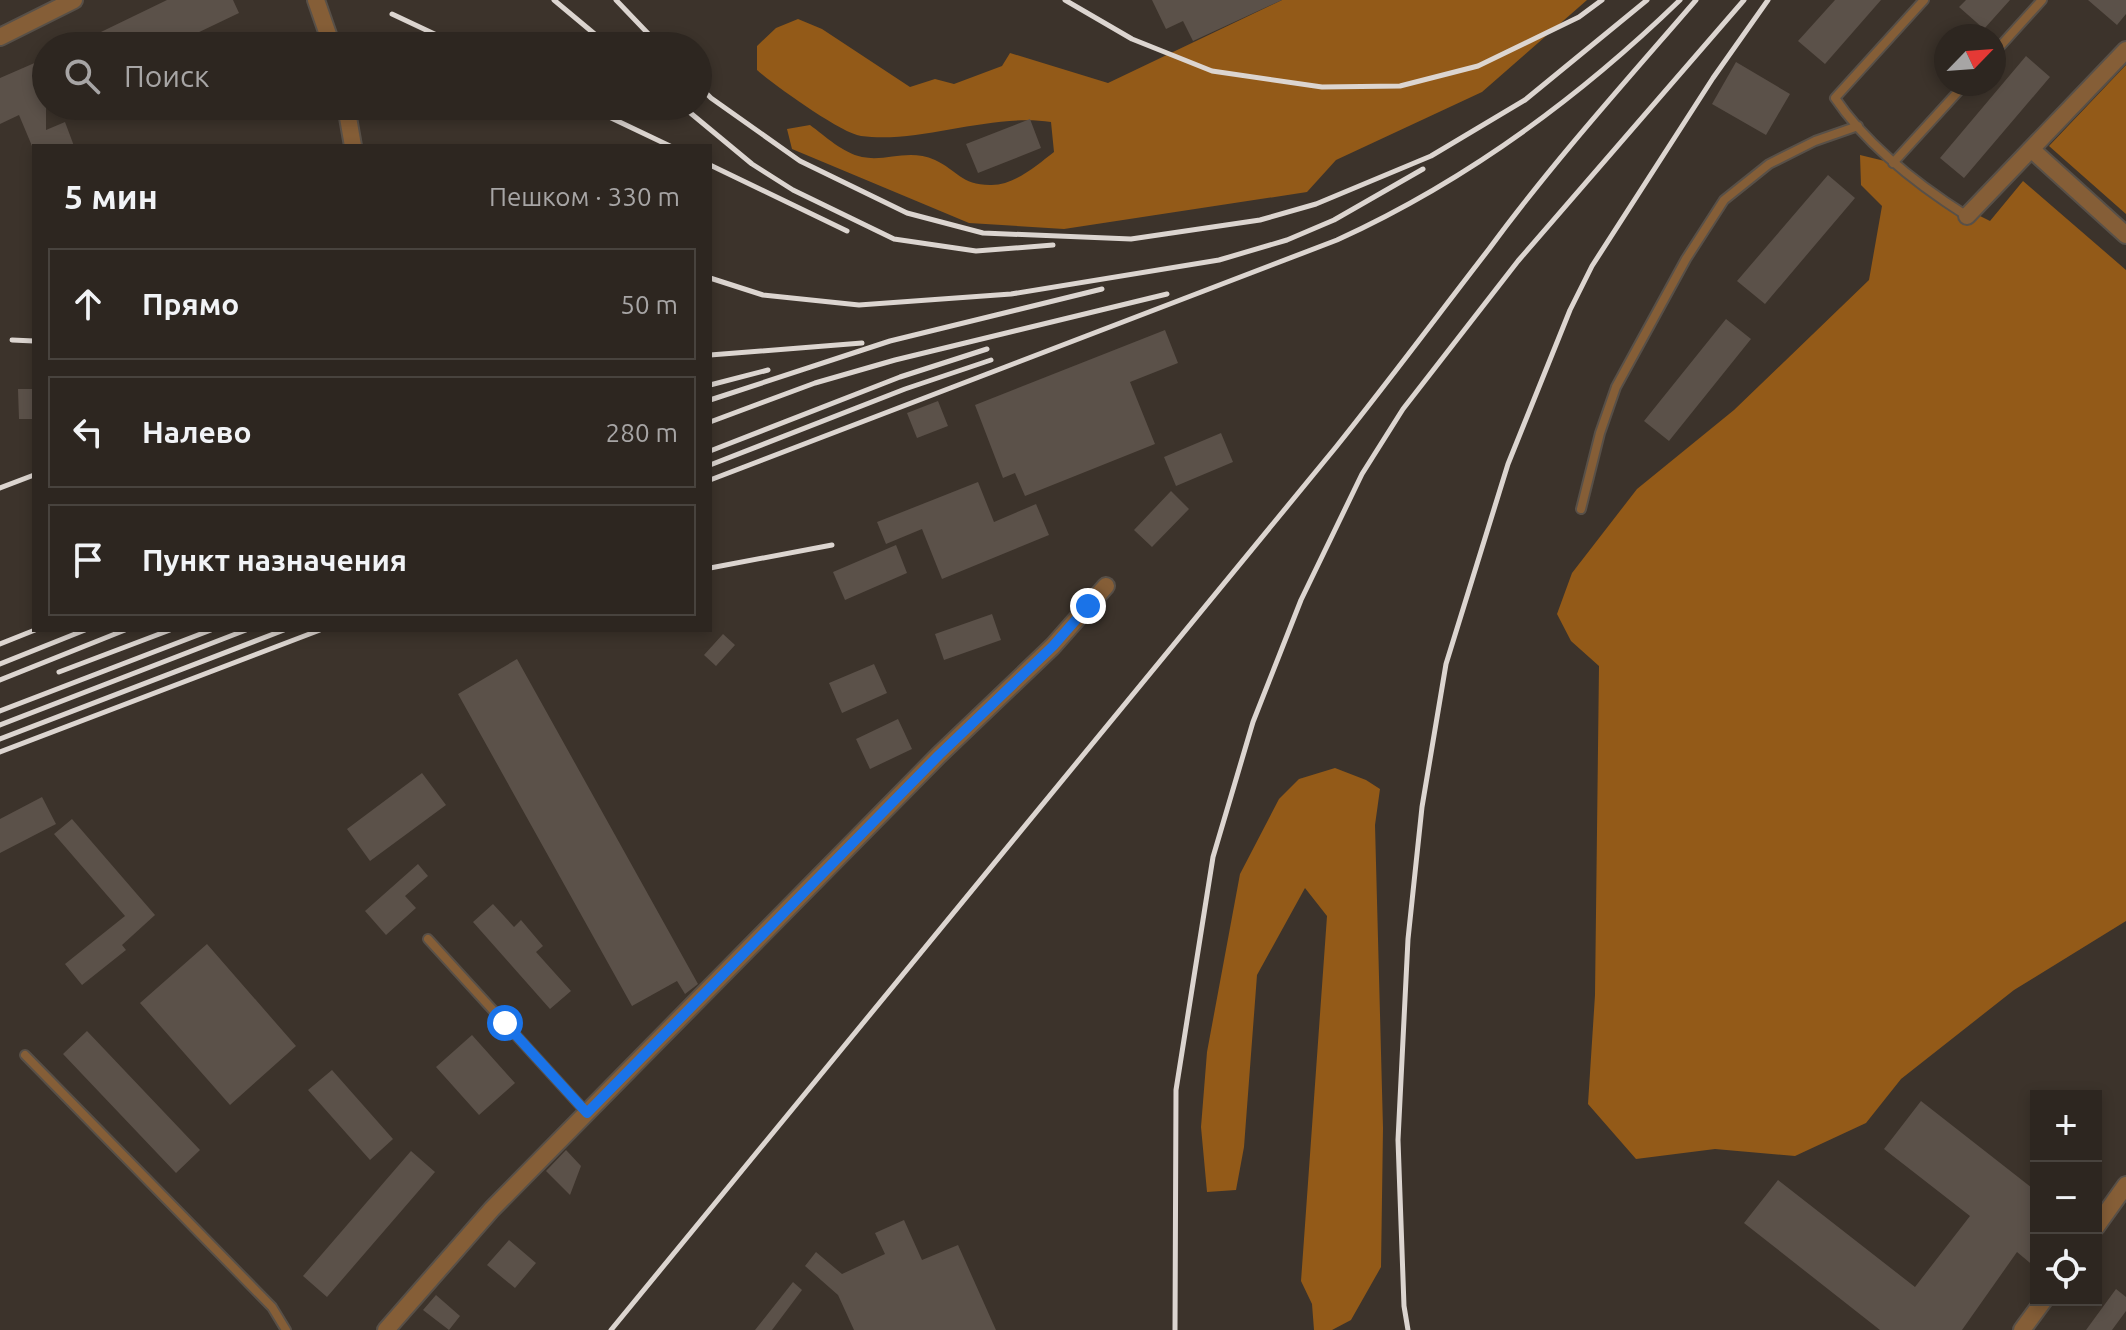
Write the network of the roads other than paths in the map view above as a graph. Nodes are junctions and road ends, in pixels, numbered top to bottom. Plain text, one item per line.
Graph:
1 (74, 0) edge
2 (316, 0) edge
3 (1924, 0) edge
4 (2042, 0) edge
5 (327, 32) edge
6 (0, 37) edge
7 (2006, 40) edge
8 (2126, 50) edge
9 (1954, 96) edge
10 (348, 120) edge
11 (1858, 126) junction
12 (353, 144) edge
13 (2031, 149) junction
14 (1893, 163) junction
15 (1967, 216) joint
16 (2126, 235) edge
17 (1581, 509) dead end
18 (1106, 586) dead end
19 (428, 939) dead end
20 (25, 1055) dead end
21 (587, 1113) junction
22 (2126, 1185) edge
23 (2112, 1206) junction
24 (2126, 1216) edge
25 (2102, 1219) edge
26 (2040, 1306) edge
27 (286, 1330) edge
28 (386, 1330) edge
29 (2022, 1330) edge

1 - 6 street
2 - 5 street
3 - 11 lane
4 - 7 lane
8 - 13 street
9 - 14 lane
10 - 12 street
11 - 14 lane
11 - 17 lane
13 - 15 street
13 - 16 street
14 - 15 lane
18 - 21 street
19 - 21 lane
20 - 27 lane
21 - 28 street
22 - 23 street
23 - 24 street
23 - 25 street
26 - 29 street

